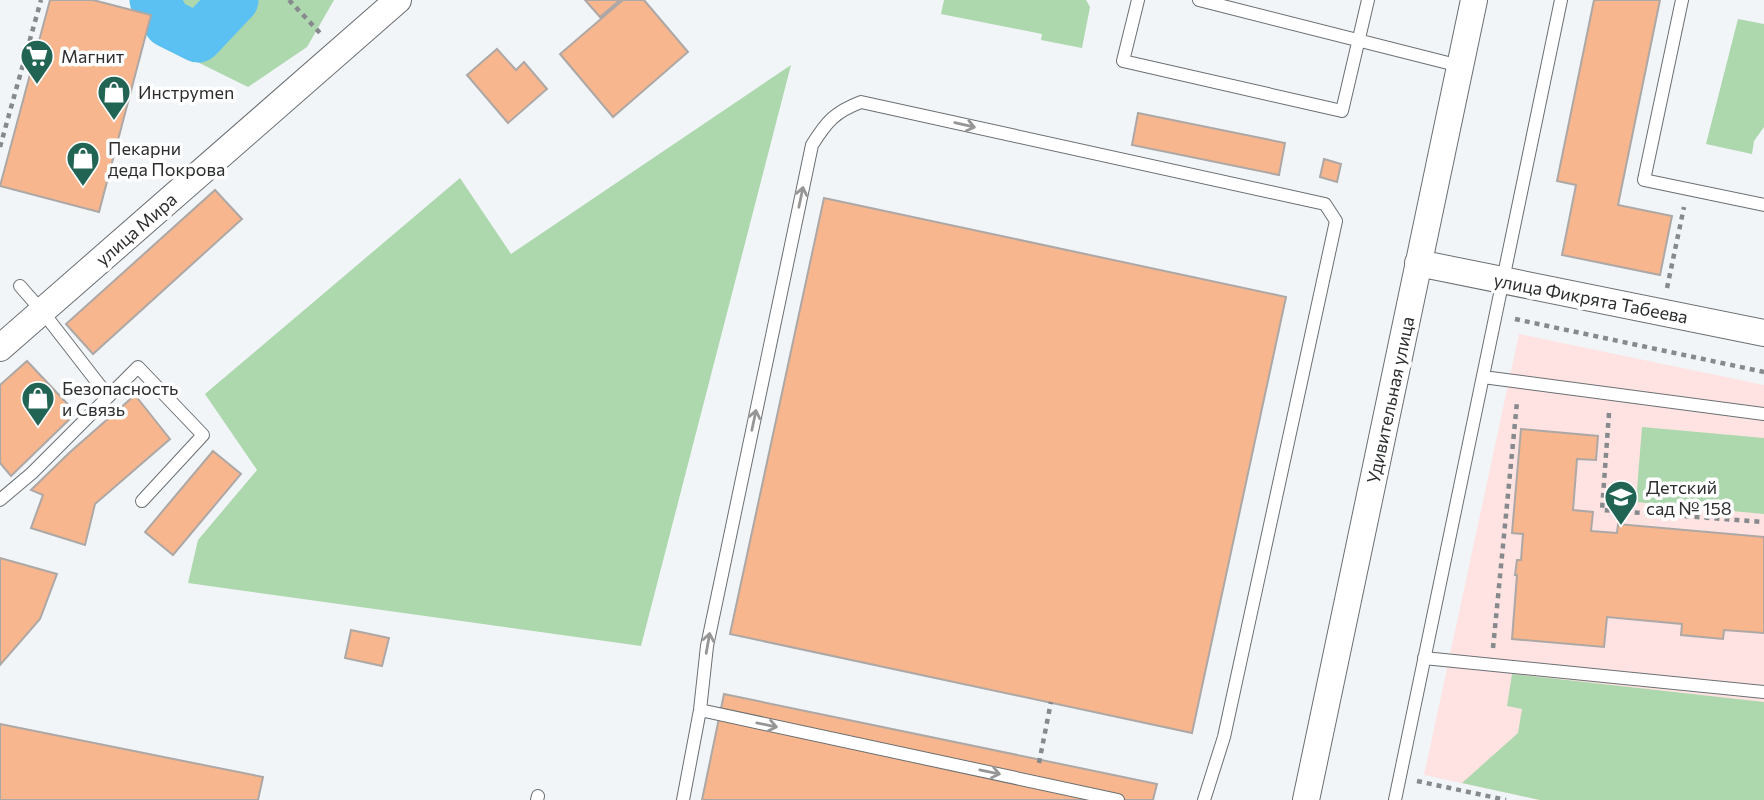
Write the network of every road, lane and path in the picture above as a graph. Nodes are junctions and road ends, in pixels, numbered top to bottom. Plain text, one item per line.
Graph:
1 (41, 0) edge
2 (289, 0) edge
3 (398, 0) edge
4 (1138, 0) edge
5 (1199, 0) edge
6 (1368, 0) edge
7 (1474, 0) edge
8 (1561, 0) edge
9 (1682, 0) edge
10 (1359, 41) junction
11 (338, 51) junction
12 (1460, 66) junction
13 (0, 147) edge
14 (1764, 205) edge
15 (1682, 218) dead end
16 (1419, 263) junction
17 (1503, 281) junction
18 (20, 286) dead end
19 (43, 311) junction
20 (1662, 313) junction
21 (1511, 318) dead end
22 (1764, 331) edge
23 (0, 348) edge
24 (1764, 372) edge
25 (1483, 377) junction
26 (108, 396) junction
27 (1517, 402) dead end
28 (1609, 412) dead end
29 (1764, 414) edge
30 (0, 500) edge
31 (142, 501) dead end
32 (1764, 522) edge
33 (1493, 656) dead end
34 (1424, 658) junction
35 (1764, 692) edge
36 (1051, 702) dead end
37 (701, 710) junction
38 (1412, 780) dead end
39 (1036, 782) junction
40 (683, 800) edge
41 (1118, 800) edge
42 (1204, 800) edge
43 (1306, 800) edge
44 (1395, 800) edge
45 (1506, 800) edge

1 - 13 path
2 - 11 path
3 - 11 street, улица Мира
4 - 10 lane
5 - 10 lane
6 - 10 lane
7 - 12 street, Удивительная улица
8 - 17 lane
9 - 14 lane
10 - 12 lane
11 - 19 street, улица Мира
12 - 16 street, Удивительная улица
15 - 20 path
16 - 17 street, улица Фикрята Табеева
16 - 43 street, Удивительная улица
17 - 20 street, улица Фикрята Табеева
17 - 25 lane
18 - 19 lane
19 - 23 street, улица Мира
19 - 26 lane
20 - 22 street, улица Фикрята Табеева
21 - 24 path
25 - 29 lane
25 - 34 lane
26 - 30 lane
26 - 31 lane
27 - 33 path
28 - 32 path
34 - 35 lane
34 - 44 lane
36 - 39 path
37 -> 39 lane
37 - 40 lane
37 -> 42 lane
38 - 45 path
39 - 41 lane

